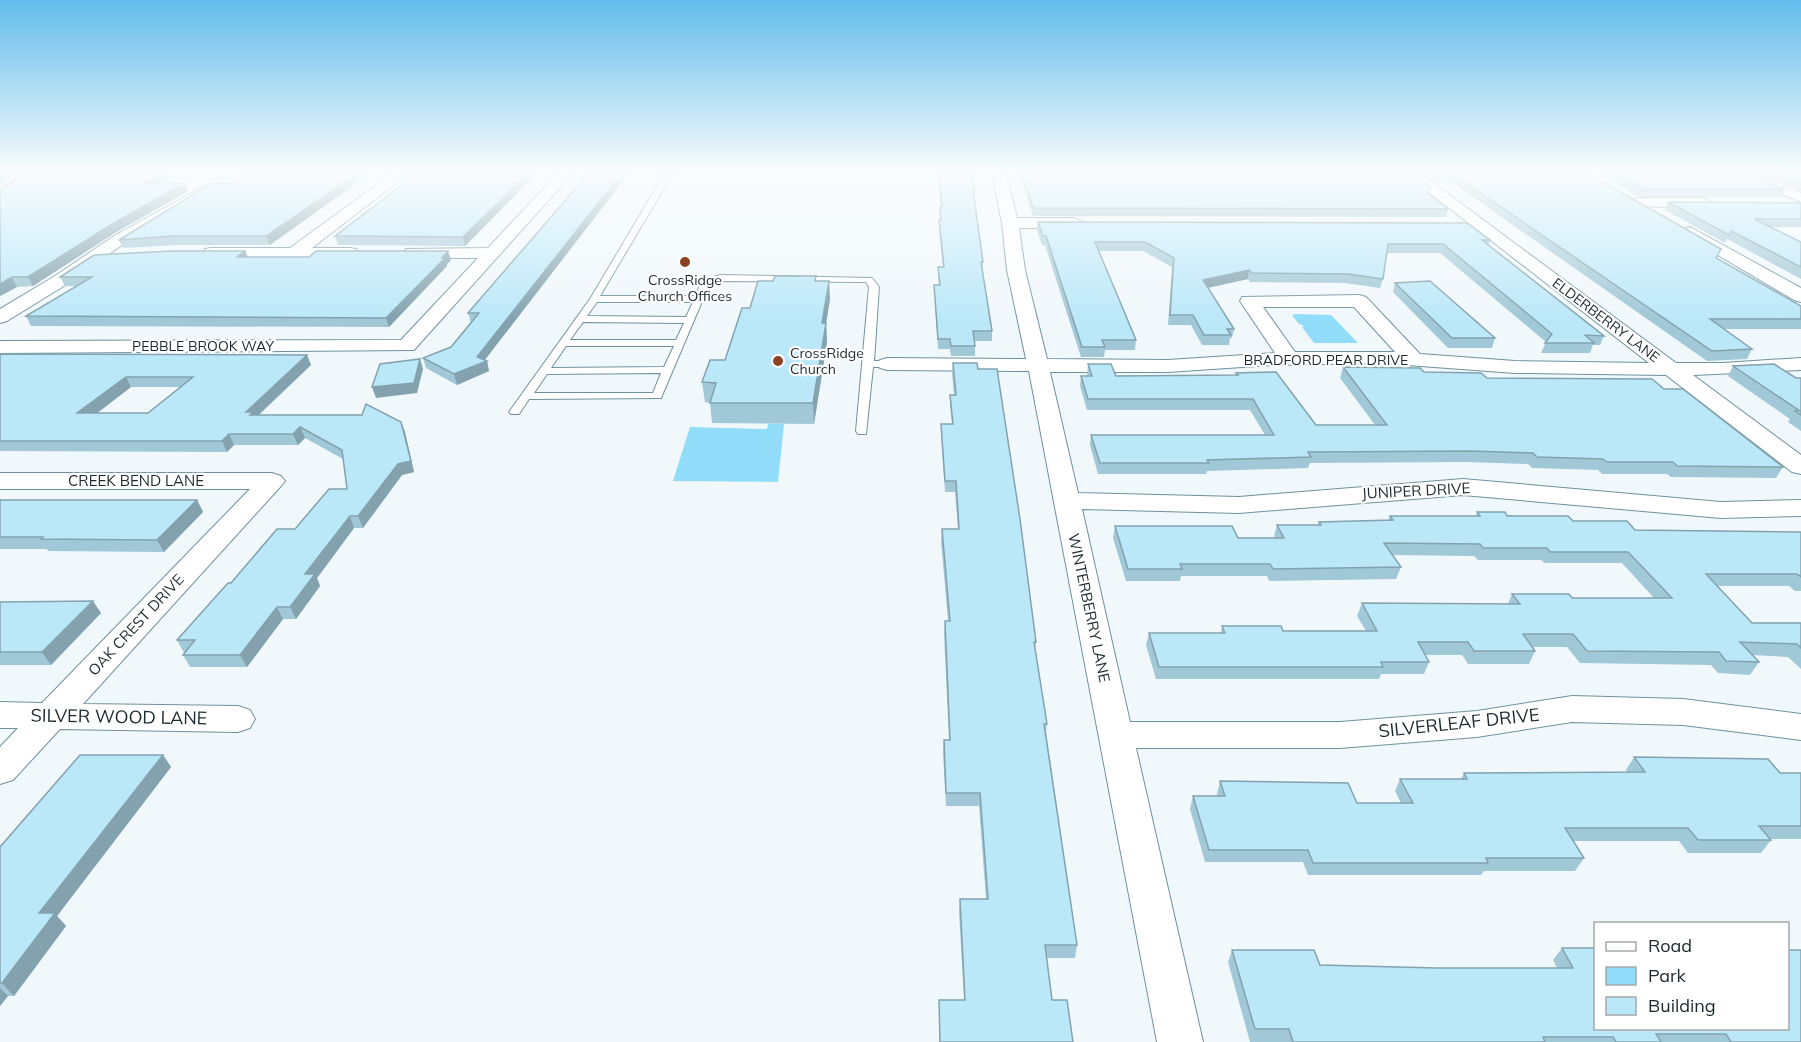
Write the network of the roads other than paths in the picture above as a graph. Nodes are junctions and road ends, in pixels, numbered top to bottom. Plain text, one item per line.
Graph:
1 (152, 222) edge
2 (336, 222) edge
3 (521, 222) edge
4 (640, 222) edge
5 (1475, 222) edge
6 (1672, 222) edge
7 (1010, 223) joint
8 (1092, 223) edge
9 (1456, 224) edge
10 (1479, 225) junction
11 (189, 252) edge
12 (294, 253) junction
13 (364, 253) edge
14 (399, 253) edge
15 (492, 253) junction
16 (124, 255) edge
17 (93, 257) junction
18 (1801, 296) edge
19 (594, 299) junction
20 (699, 300) junction
21 (0, 317) edge
22 (580, 319) junction
23 (690, 320) junction
24 (564, 343) junction
25 (680, 343) junction
26 (0, 347) edge
27 (1289, 358) junction
28 (1414, 360) junction
29 (878, 364) junction
30 (1801, 364) edge
31 (1038, 365) junction
32 (1670, 369) junction
33 (669, 370) junction
34 (544, 371) junction
35 (526, 396) junction
36 (515, 412) dead end
37 (862, 431) dead end
38 (1801, 467) edge
39 (0, 481) edge
40 (272, 481) joint
41 (1067, 501) junction
42 (1801, 508) edge
43 (0, 715) edge
44 (51, 716) junction
45 (238, 719) dead end
46 (1801, 727) edge
47 (1116, 735) junction
48 (0, 770) edge
49 (1180, 1042) edge

1 - 17 street
2 - 12 street
3 - 15 street
4 - 19 lane
5 - 10 street, ELDERBERRY LANE
6 - 18 street
7 - 8 street
7 - 31 street, WINTERBERRY LANE
9 - 10 street
10 - 32 street, ELDERBERRY LANE
11 - 12 street
12 - 13 street
14 - 15 street
15 - 26 street, PEBBLE BROOK WAY
16 - 17 street
17 - 21 street
19 - 20 lane
19 - 22 lane
20 - 23 lane
20 - 29 lane
22 - 23 lane
22 - 24 lane
23 - 25 lane
24 - 25 lane
24 - 34 lane
25 - 33 lane
27 - 28 street, BRADFORD PEAR DRIVE
27 - 28 street
27 - 31 street, BRADFORD PEAR DRIVE
28 - 32 street, BRADFORD PEAR DRIVE
29 - 31 street, BRADFORD PEAR DRIVE
29 - 37 lane
30 - 32 street, BRADFORD PEAR DRIVE
31 - 41 street, WINTERBERRY LANE
32 - 38 street, ELDERBERRY LANE
33 - 34 lane
33 - 35 lane
34 - 35 lane
35 - 36 lane
39 - 40 street, CREEK BEND LANE
40 - 44 street, OAK CREST DRIVE
41 - 42 street, JUNIPER DRIVE
41 - 47 street, WINTERBERRY LANE
43 - 44 street, SILVER WOOD LANE
44 - 45 street, SILVER WOOD LANE
44 - 48 street, OAK CREST DRIVE
46 - 47 street, SILVERLEAF DRIVE
47 - 49 street, WINTERBERRY LANE

